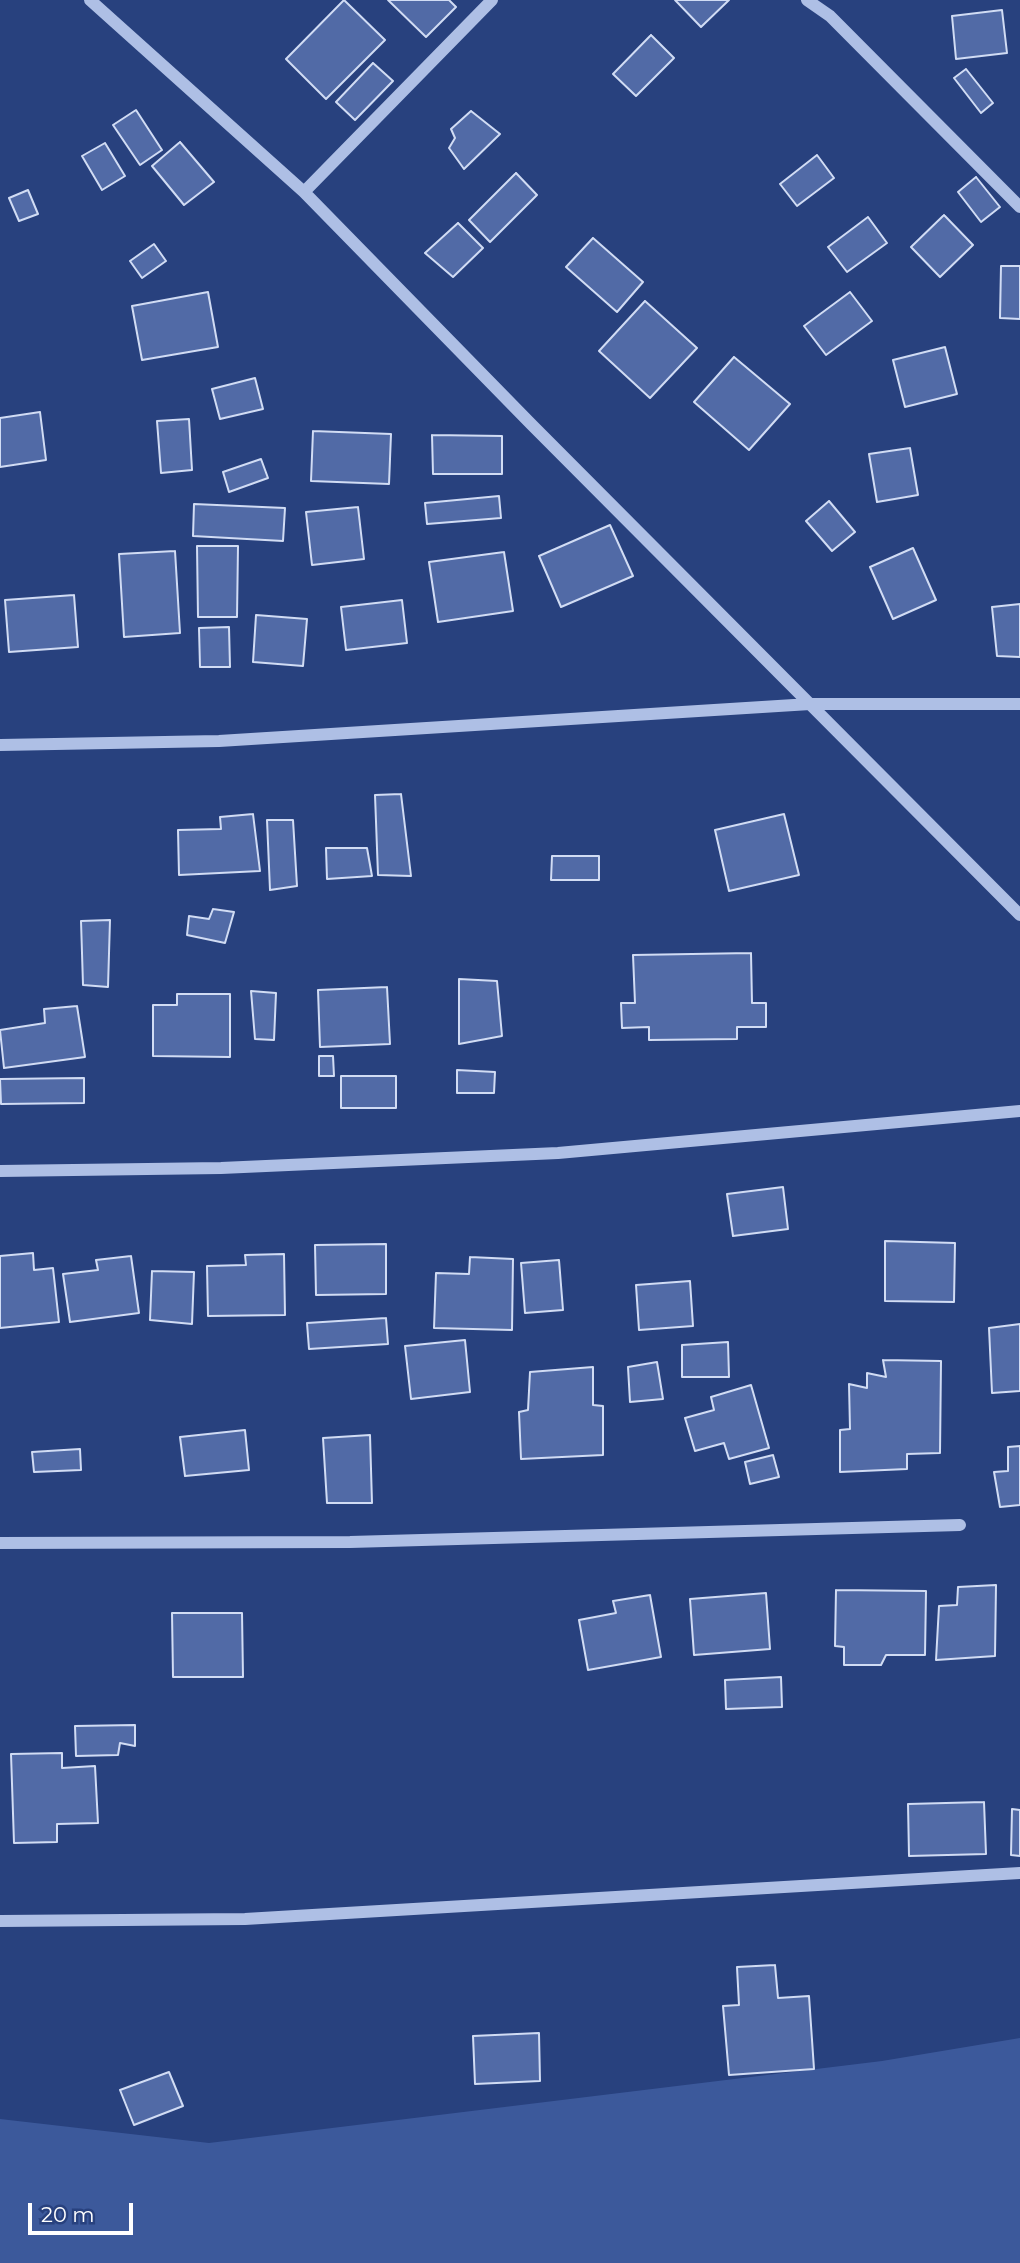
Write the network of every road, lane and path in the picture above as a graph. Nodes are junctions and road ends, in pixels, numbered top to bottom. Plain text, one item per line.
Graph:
1 (90, 0) edge
2 (492, 0) edge
3 (807, 0) edge
4 (304, 192) junction
5 (1020, 207) edge
6 (810, 704) junction
7 (1020, 704) edge
8 (0, 744) edge
9 (1020, 915) edge
10 (1020, 1111) edge
11 (0, 1171) edge
12 (960, 1525) dead end
13 (0, 1544) edge
14 (1020, 1873) edge
15 (0, 1921) edge

1 - 4 street
2 - 4 street
3 - 5 street
4 - 6 street
6 - 7 street
6 - 8 street
6 - 9 street
10 - 11 street
12 - 13 street
14 - 15 street

